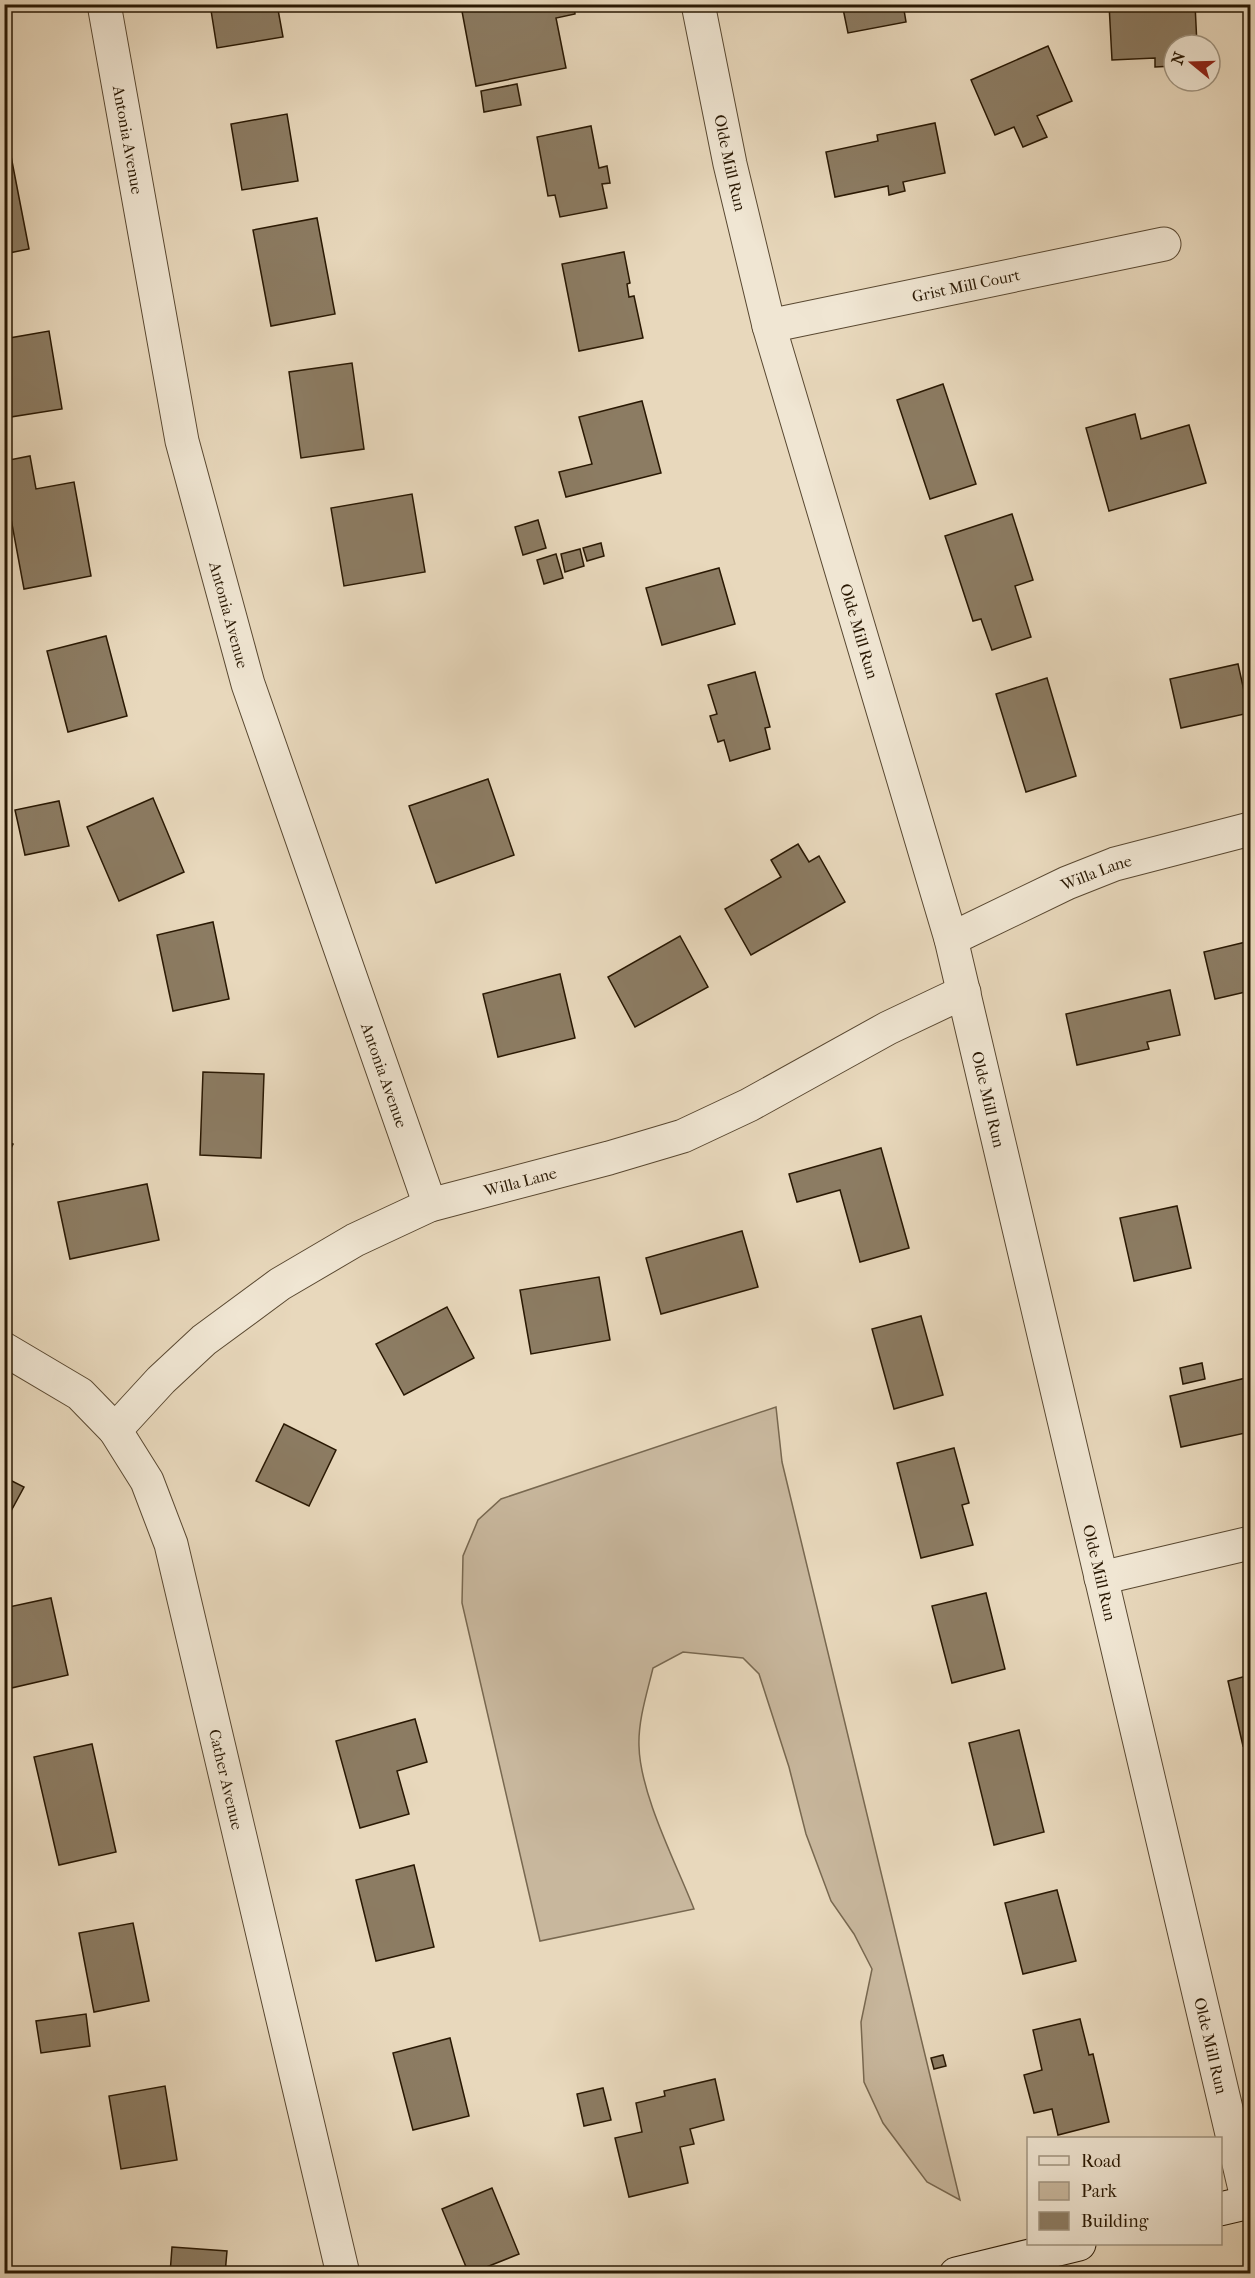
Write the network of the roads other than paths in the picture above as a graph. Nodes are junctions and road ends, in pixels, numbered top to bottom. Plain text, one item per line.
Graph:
1 (104, 4) edge
2 (698, 4) edge
3 (1164, 244) dead end
4 (769, 326) junction
5 (1251, 829) edge
6 (951, 939) junction
7 (964, 992) junction
8 (430, 1205) junction
9 (4, 1349) edge
10 (115, 1430) junction
11 (1251, 1543) edge
12 (1101, 1578) junction
13 (1240, 2204) edge
14 (1075, 2245) edge
15 (343, 2274) edge
16 (956, 2274) edge

1 - 8 street, Antonia Avenue
2 - 4 street, Olde Mill Run
3 - 4 street, Grist Mill Court
4 - 6 street, Olde Mill Run
5 - 6 street, Willa Lane
6 - 7 street, Olde Mill Run
7 - 8 street, Willa Lane
7 - 12 street, Olde Mill Run
8 - 10 street, Willa Lane
9 - 10 street, Cather Avenue
10 - 15 street, Cather Avenue
11 - 12 street
12 - 13 street, Olde Mill Run
14 - 16 street

